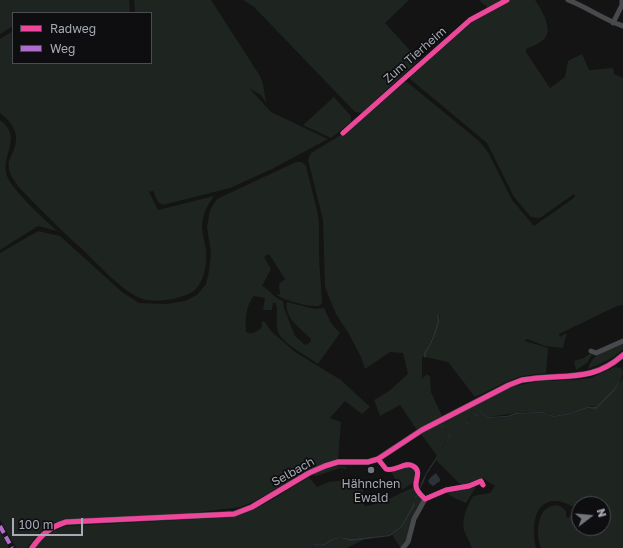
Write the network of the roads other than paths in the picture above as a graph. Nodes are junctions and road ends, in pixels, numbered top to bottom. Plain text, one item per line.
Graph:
1 (507, 0) edge
2 (568, 0) edge
3 (622, 0) edge
4 (613, 23) junction
5 (623, 26) edge
6 (343, 133) dead end
7 (623, 341) edge
8 (591, 350) dead end
9 (623, 355) edge
10 (378, 459) junction
11 (483, 485) dead end
12 (426, 499) junction
13 (32, 548) edge
14 (403, 548) edge

1 - 6 street, Zum Tierheim
2 - 4 street
3 - 4 street
4 - 5 street
7 - 8 street
9 - 10 street, Selbach
10 - 12 street
10 - 13 street, Selbach
11 - 12 street
12 - 14 street

